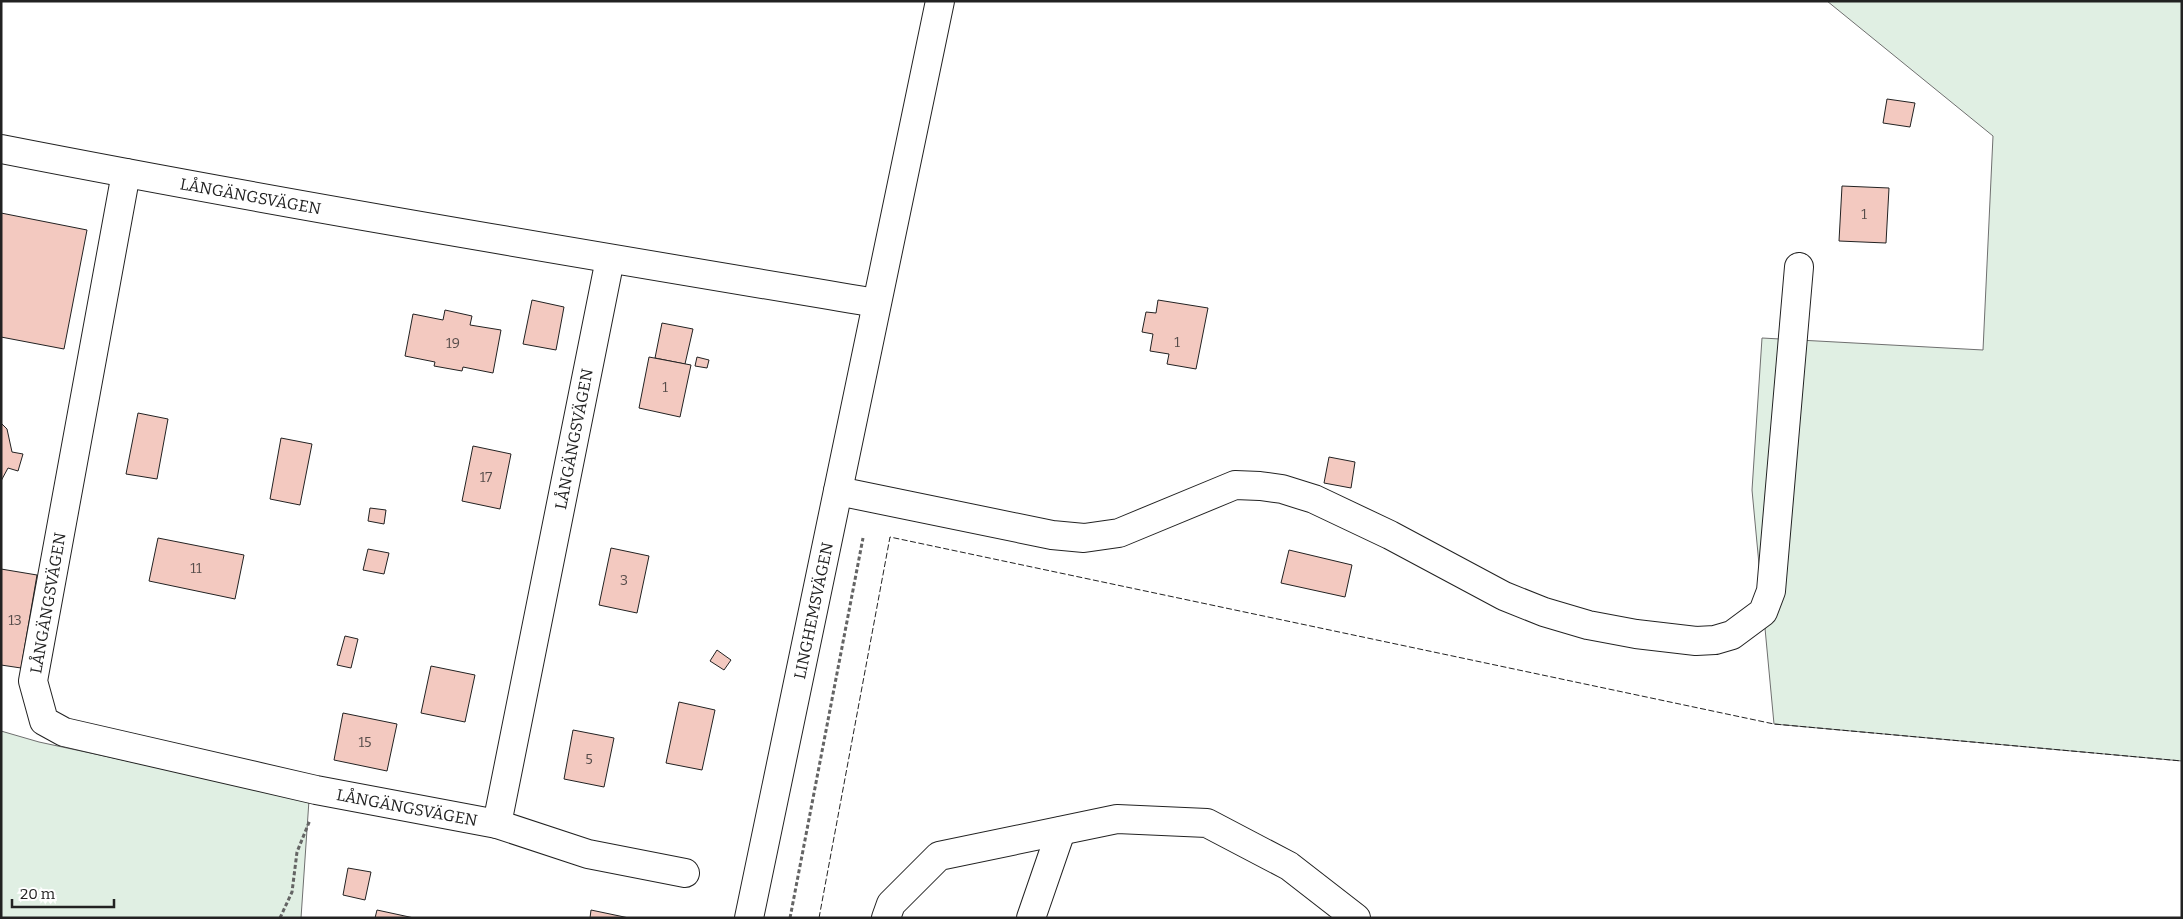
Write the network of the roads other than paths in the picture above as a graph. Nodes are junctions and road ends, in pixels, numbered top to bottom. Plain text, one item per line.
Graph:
1 (940, 1) edge
2 (1, 149) edge
3 (126, 173) junction
4 (610, 259) junction
5 (1799, 267) dead end
6 (876, 303) junction
7 (838, 491) junction
8 (497, 824) junction
9 (1061, 831) junction
10 (685, 873) dead end
11 (749, 918) edge
12 (886, 918) edge
13 (1031, 918) edge
14 (1356, 918) edge

1 - 6 street, LINGHEMSVÄGEN
2 - 3 street, LÅNGÄNGSVÄGEN
3 - 4 street, LÅNGÄNGSVÄGEN
3 - 8 street, LÅNGÄNGSVÄGEN
4 - 6 street, LÅNGÄNGSVÄGEN
4 - 8 street, LÅNGÄNGSVÄGEN
5 - 7 street
6 - 7 street, LINGHEMSVÄGEN
7 - 11 street, LINGHEMSVÄGEN
8 - 10 street, LÅNGÄNGSVÄGEN
9 - 12 street
9 - 13 street
9 - 14 street

